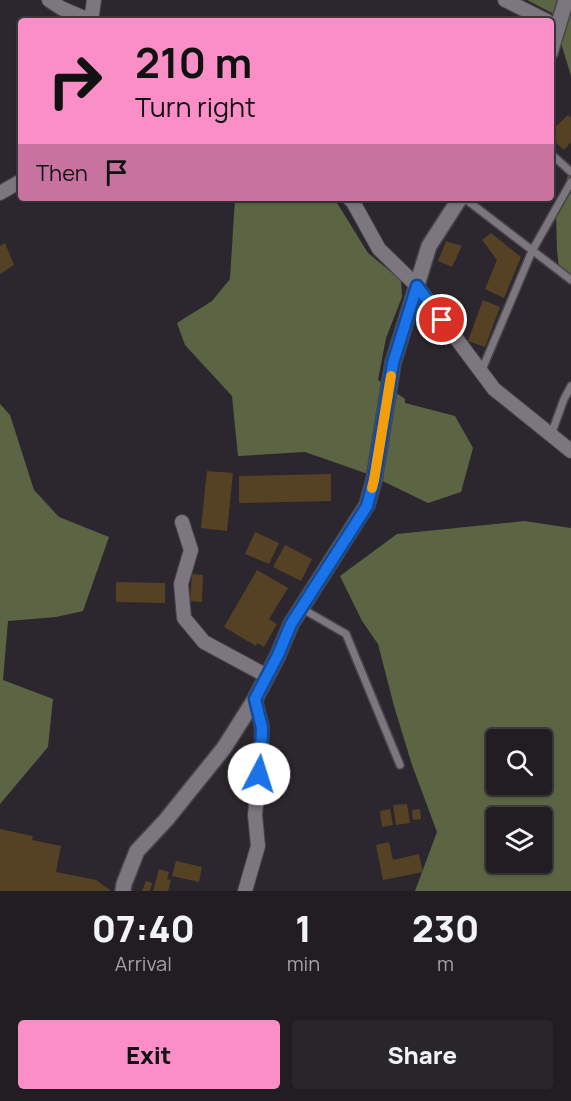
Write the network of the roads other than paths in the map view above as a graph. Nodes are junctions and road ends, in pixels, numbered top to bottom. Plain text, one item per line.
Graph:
1 (49, 0) edge
2 (94, 0) edge
3 (506, 0) edge
4 (566, 0) edge
5 (84, 18) edge
6 (91, 18) edge
7 (540, 18) edge
8 (554, 21) edge
9 (554, 157) edge
10 (571, 172) edge
11 (571, 182) edge
12 (18, 183) edge
13 (0, 193) edge
14 (352, 201) edge
15 (458, 201) edge
16 (469, 201) edge
17 (532, 251) junction
18 (571, 280) edge
19 (417, 286) junction
20 (481, 372) junction
21 (571, 386) edge
22 (551, 435) junction
23 (571, 451) edge
24 (182, 522) dead end
25 (301, 608) junction
26 (267, 676) junction
27 (255, 699) junction
28 (400, 765) dead end
29 (123, 891) edge
30 (245, 891) edge

1 - 5 street
2 - 6 street
3 - 7 street
4 - 8 street
9 - 10 lane
11 - 17 lane
12 - 13 street
14 - 19 street
15 - 19 street
16 - 17 lane
17 - 18 lane
17 - 20 lane
19 - 20 street
19 - 25 street
20 - 22 street
21 - 22 lane
22 - 23 street
24 - 26 street
25 - 26 street
25 - 28 lane
26 - 27 street
27 - 29 street
27 - 30 street

